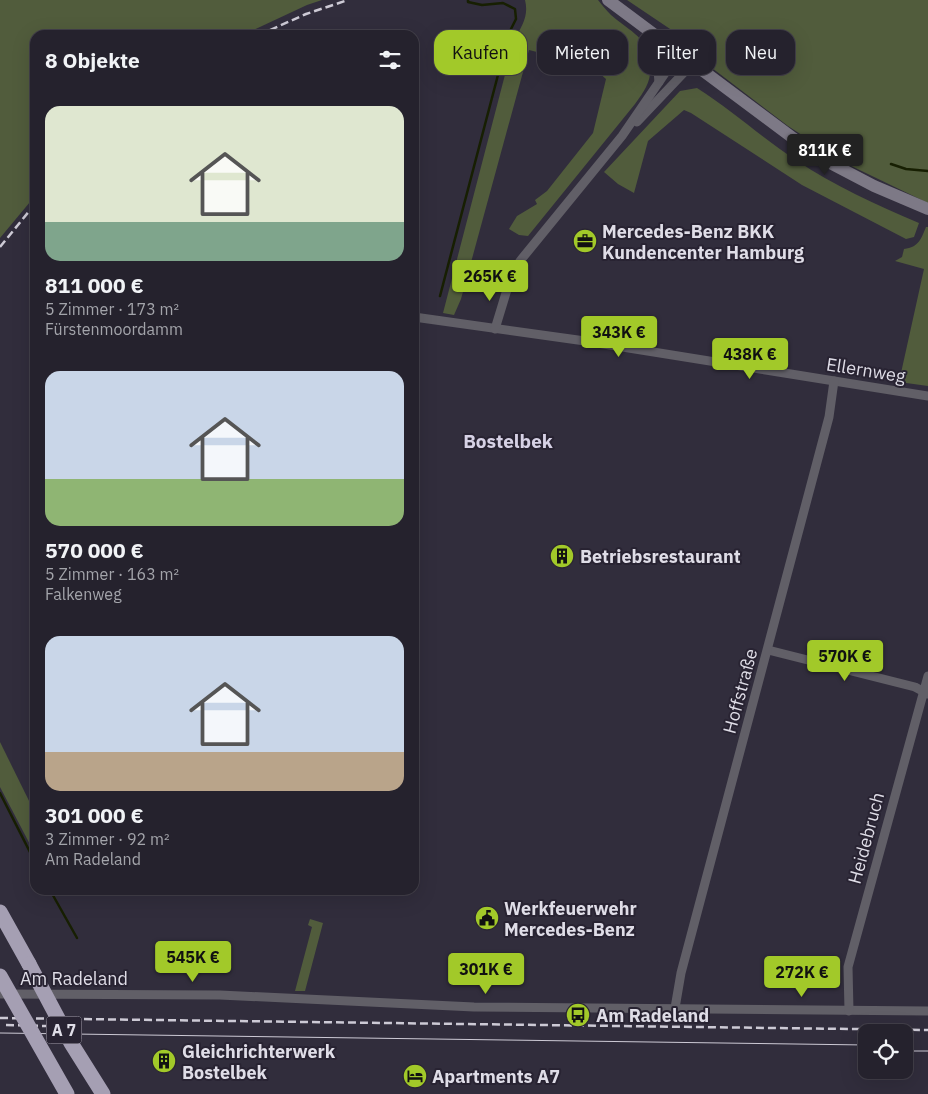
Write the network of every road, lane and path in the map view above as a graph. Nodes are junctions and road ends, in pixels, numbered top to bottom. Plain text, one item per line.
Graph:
1 (608, 0) edge
2 (649, 30) edge
3 (658, 75) edge
4 (664, 75) edge
5 (682, 75) edge
6 (709, 75) edge
7 (659, 82) junction
8 (622, 136) junction
9 (928, 209) edge
10 (419, 319) edge
11 (495, 329) junction
12 (834, 381) junction
13 (928, 396) edge
14 (768, 650) junction
15 (928, 676) edge
16 (926, 693) edge
17 (0, 912) edge
18 (0, 976) edge
19 (0, 994) edge
20 (675, 1008) junction
21 (849, 1011) junction
22 (928, 1011) edge
23 (67, 1094) edge
24 (103, 1094) edge

1 - 2 main road
3 - 7 street
4 - 7 street
5 - 8 street
6 - 9 main road
7 - 8 street
8 - 11 street
10 - 11 street, Ellernweg
11 - 12 street, Ellernweg
12 - 13 street, Ellernweg
12 - 14 street, Hoffstraße
14 - 16 street
14 - 20 street, Hoffstraße
15 - 16 street, Heidebruch
16 - 21 street, Heidebruch
17 - 24 highway, A 7, bridge
18 - 23 highway, A 7, bridge
19 - 20 street, Am Radeland
20 - 21 street, Am Radeland
21 - 22 street, Am Radeland

